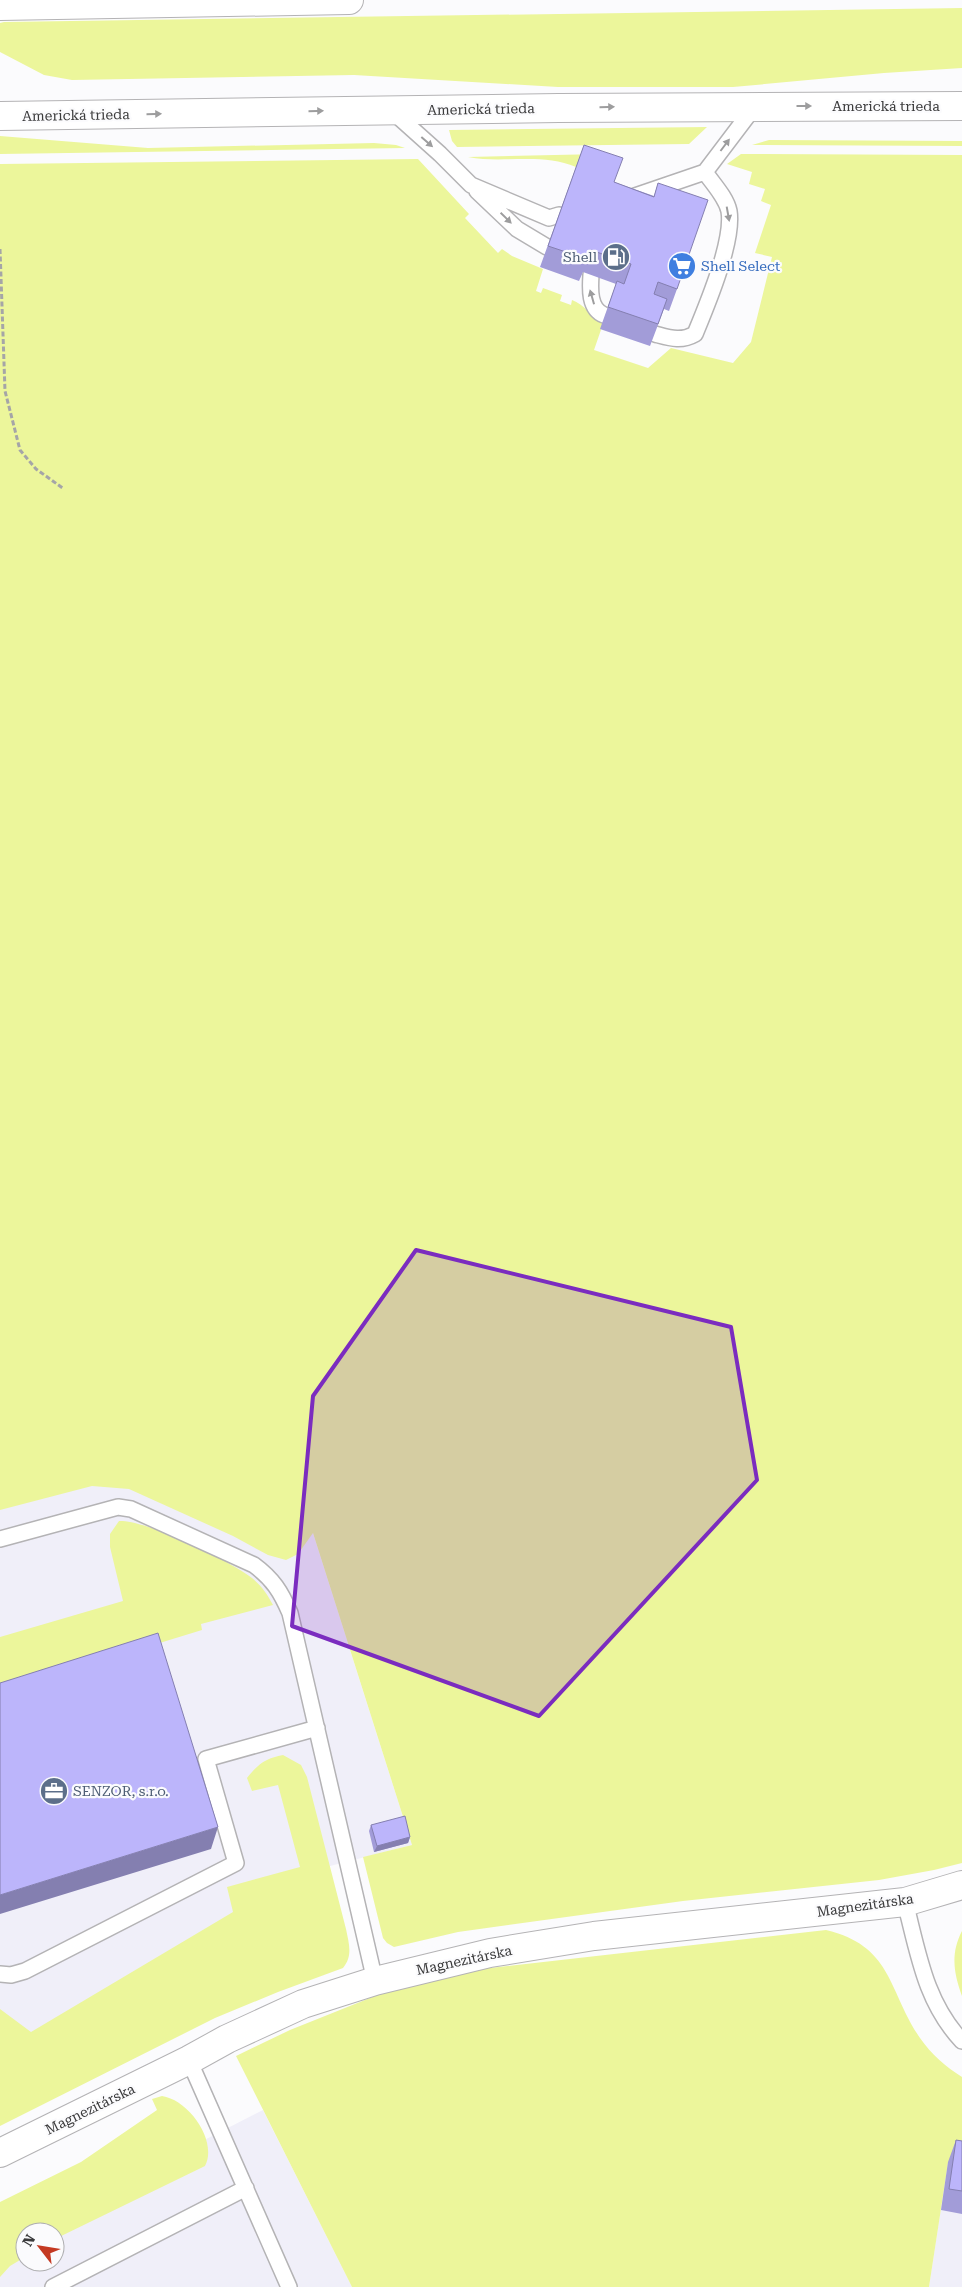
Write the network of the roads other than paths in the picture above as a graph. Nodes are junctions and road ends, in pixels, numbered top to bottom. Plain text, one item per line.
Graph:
1 (349, 0) edge
2 (98, 2) edge
3 (0, 6) edge
4 (755, 106) junction
5 (962, 106) edge
6 (390, 110) junction
7 (0, 116) edge
8 (704, 172) junction
9 (471, 185) junction
10 (619, 203) edge
11 (559, 215) edge
12 (547, 247) edge
13 (591, 275) edge
14 (604, 315) dead end
15 (655, 334) edge
16 (0, 1539) edge
17 (317, 1728) junction
18 (962, 1885) edge
19 (905, 1902) junction
20 (0, 1974) edge
21 (375, 1981) junction
22 (962, 2041) edge
23 (190, 2060) junction
24 (0, 2153) edge
25 (246, 2188) junction
26 (53, 2287) edge
27 (289, 2287) edge

1 - 2 street
2 - 3 street
4 -> 5 street, Americká trieda
6 -> 4 street, Americká trieda
8 -> 4 lane
7 -> 6 street, Americká trieda
6 -> 9 lane
8 - 10 lane
8 -> 15 lane
9 - 11 lane
9 -> 12 lane
14 -> 13 lane
16 - 17 lane
17 - 20 lane
17 - 21 lane
18 - 19 street, Magnezitárska
19 - 21 street, Magnezitárska
19 - 22 lane
21 - 23 street, Magnezitárska
23 - 24 street, Magnezitárska
23 - 25 lane
25 - 26 lane
25 - 27 lane

